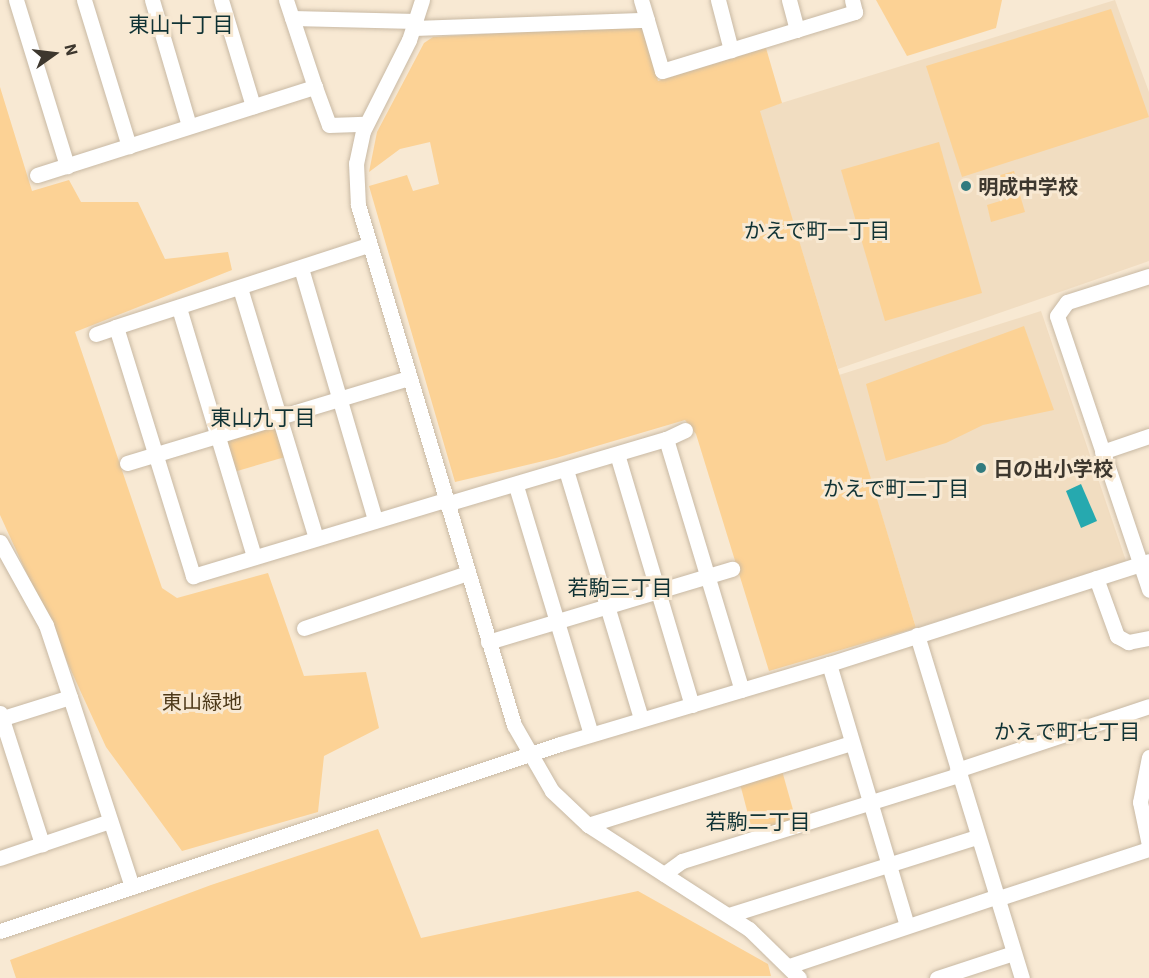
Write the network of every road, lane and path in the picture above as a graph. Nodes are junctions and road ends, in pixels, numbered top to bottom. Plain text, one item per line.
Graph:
1 (16, 0) edge
2 (84, 0) edge
3 (152, 0) edge
4 (221, 0) edge
5 (286, 0) edge
6 (422, 0) edge
7 (641, 0) edge
8 (718, 0) edge
9 (789, 0) edge
10 (852, 0) edge
11 (292, 18) junction
12 (647, 20) junction
13 (415, 25) junction
14 (797, 30) junction
15 (731, 50) junction
16 (315, 87) junction
17 (253, 106) junction
18 (365, 124) junction
19 (189, 126) junction
20 (129, 146) junction
21 (67, 166) junction
22 (37, 175) dead end
23 (368, 245) junction
24 (301, 268) junction
25 (1149, 276) edge
26 (240, 288) junction
27 (180, 308) junction
28 (116, 327) junction
29 (96, 334) dead end
30 (408, 378) junction
31 (340, 398) junction
32 (279, 416) junction
33 (685, 430) dead end
34 (217, 435) junction
35 (1149, 436) edge
36 (666, 439) junction
37 (1102, 452) junction
38 (155, 454) junction
39 (616, 454) junction
40 (127, 463) dead end
41 (566, 470) junction
42 (516, 486) junction
43 (445, 502) junction
44 (375, 520) junction
45 (316, 538) junction
46 (0, 542) edge
47 (255, 557) junction
48 (1145, 562) edge
49 (732, 569) dead end
50 (467, 573) junction
51 (708, 576) junction
52 (1096, 578) junction
53 (1149, 590) edge
54 (659, 591) junction
55 (608, 606) junction
56 (556, 622) junction
57 (304, 628) dead end
58 (917, 635) junction
59 (1149, 638) edge
60 (488, 642) junction
61 (829, 664) junction
62 (742, 690) junction
63 (70, 697) junction
64 (692, 705) junction
65 (1149, 706) edge
66 (1, 717) edge
67 (641, 720) junction
68 (591, 734) junction
69 (852, 743) junction
70 (528, 755) junction
71 (1149, 756) edge
72 (958, 772) junction
73 (869, 803) junction
74 (110, 821) junction
75 (588, 825) junction
76 (977, 837) junction
77 (42, 844) junction
78 (1149, 847) edge
79 (0, 858) edge
80 (888, 864) junction
81 (664, 874) junction
82 (132, 887) junction
83 (996, 898) junction
84 (729, 915) junction
85 (907, 926) junction
86 (1, 929) edge
87 (1013, 953) junction
88 (794, 972) edge
89 (938, 978) edge
90 (1022, 978) edge

1 - 21 street
2 - 20 street
3 - 19 street
4 - 17 street
5 - 11 street
6 - 13 street
7 - 12 street
8 - 15 street
9 - 14 street
10 - 14 street
11 - 13 street
11 - 16 street
12 - 13 street
12 - 15 street
13 - 18 street
14 - 15 street
16 - 17 street
16 - 18 street
17 - 19 street
18 - 23 street
19 - 20 street
20 - 21 street
21 - 22 street
23 - 24 street
23 - 30 street
24 - 26 street
24 - 31 street
25 - 37 street
26 - 27 street
26 - 32 street
27 - 28 street
27 - 34 street
28 - 29 street
28 - 38 street
30 - 31 street
30 - 43 street
31 - 32 street
31 - 44 street
32 - 34 street
32 - 45 street
33 - 36 street
34 - 38 street
34 - 47 street
35 - 37 street
36 - 39 street
36 - 51 street
37 - 48 street
38 - 40 street
38 - 47 street
39 - 41 street
39 - 54 street
41 - 42 street
41 - 55 street
42 - 43 street
42 - 56 street
43 - 44 street
43 - 50 street
44 - 45 street
45 - 47 street
46 - 63 street
48 - 52 street
48 - 53 street
49 - 51 street
50 - 57 street
50 - 60 street
51 - 54 street
51 - 62 street
52 - 58 street
52 - 59 street
54 - 55 street
54 - 64 street
55 - 56 street
55 - 67 street
56 - 60 street
56 - 68 street
58 - 61 street
58 - 72 street
60 - 70 street
61 - 62 street
61 - 69 street
62 - 64 street
63 - 66 street
63 - 74 street
64 - 67 street
65 - 72 street
66 - 77 street
67 - 68 street
68 - 70 street
69 - 73 street
69 - 75 street
70 - 75 street
70 - 82 street
71 - 78 street
72 - 73 street
72 - 76 street
73 - 80 street
73 - 81 street
74 - 77 street
74 - 82 street
75 - 81 street
76 - 80 street
76 - 83 street
77 - 79 street
78 - 83 street
80 - 84 street
80 - 85 street
81 - 84 street
82 - 86 street
83 - 85 street
83 - 87 street
84 - 88 street
85 - 88 street
87 - 89 street
87 - 90 street

